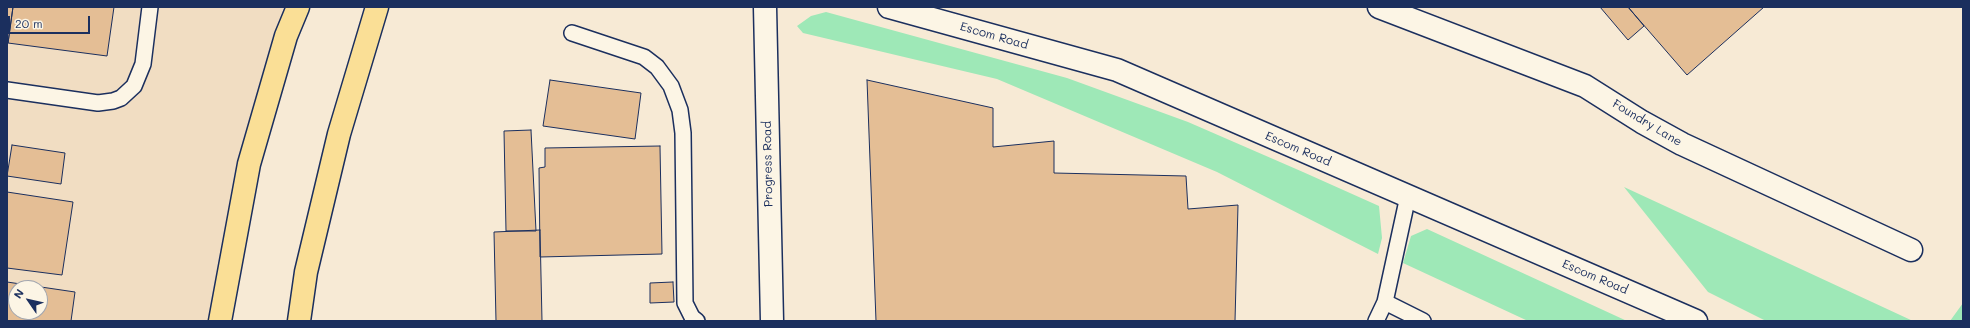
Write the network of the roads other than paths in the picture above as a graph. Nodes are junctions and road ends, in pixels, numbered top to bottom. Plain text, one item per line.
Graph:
1 (150, 7) edge
2 (298, 7) edge
3 (377, 7) edge
4 (765, 7) edge
5 (889, 7) edge
6 (1379, 7) edge
7 (572, 33) dead end
8 (7, 90) edge
9 (1408, 196) junction
10 (1911, 250) dead end
11 (1385, 302) junction
12 (220, 321) edge
13 (299, 321) edge
14 (697, 321) edge
15 (772, 321) edge
16 (1376, 321) edge
17 (1423, 321) edge
18 (1695, 321) edge

1 - 8 lane
2 - 12 highway
3 - 13 highway
4 - 15 street, Progress Road
5 - 9 street, Escom Road
6 - 10 street, Foundry Lane
7 - 14 lane
9 - 11 lane
9 - 18 street, Escom Road
11 - 16 lane
11 - 17 lane

